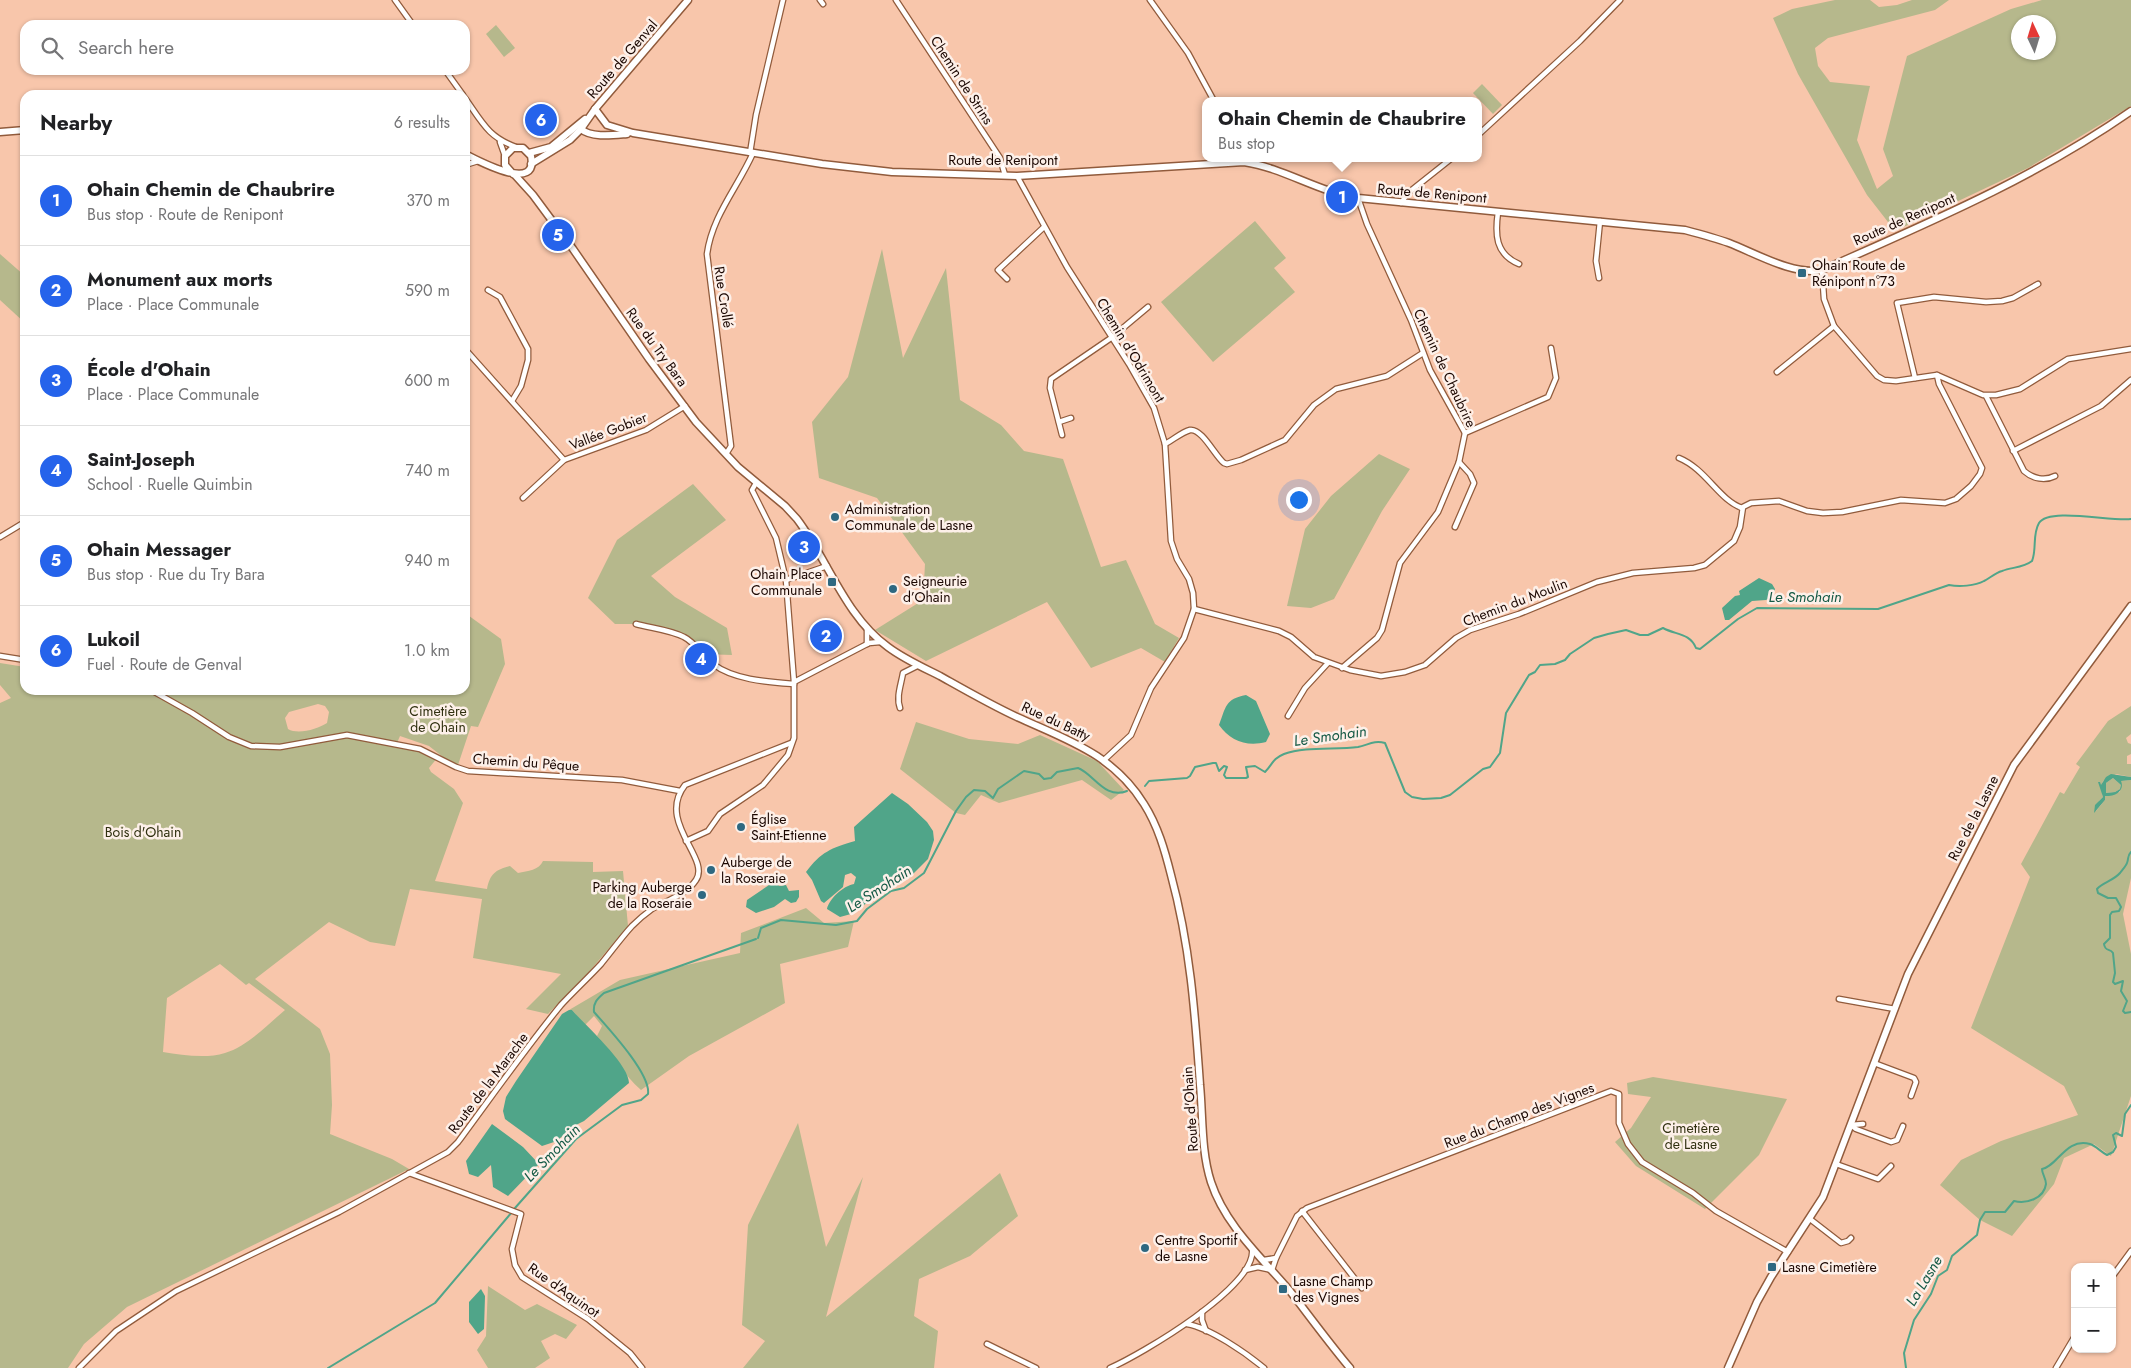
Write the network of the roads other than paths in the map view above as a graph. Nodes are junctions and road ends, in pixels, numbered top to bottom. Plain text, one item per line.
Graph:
1 (395, 0) edge
2 (688, 0) edge
3 (783, 0) edge
4 (896, 0) edge
5 (1150, 0) edge
6 (1620, 0) edge
7 (409, 20) edge
8 (449, 75) edge
9 (459, 90) edge
10 (1212, 97) edge
11 (470, 105) edge
12 (594, 110) junction
13 (2131, 112) edge
14 (582, 121) junction
15 (581, 129) junction
16 (20, 130) edge
17 (1482, 130) edge
18 (0, 132) edge
19 (633, 133) junction
20 (500, 142) junction
21 (516, 147) junction
22 (529, 153) junction
23 (752, 153) junction
24 (470, 156) edge
25 (505, 157) junction
26 (480, 160) junction
27 (1216, 162) edge
28 (1252, 162) edge
29 (1447, 162) edge
30 (470, 164) edge
31 (489, 164) junction
32 (531, 164) junction
33 (527, 171) junction
34 (513, 174) junction
35 (1005, 175) junction
36 (1017, 176) junction
37 (533, 195) junction
38 (1358, 198) junction
39 (1402, 202) junction
40 (1498, 212) junction
41 (1600, 221) junction
42 (1044, 227) junction
43 (1519, 264) dead end
44 (1822, 270) junction
45 (1599, 278) dead end
46 (1007, 279) dead end
47 (2038, 284) dead end
48 (488, 290) dead end
49 (1148, 307) dead end
50 (1834, 326) junction
51 (1111, 338) junction
52 (1551, 348) dead end
53 (2131, 349) edge
54 (1423, 353) junction
55 (470, 355) edge
56 (1776, 372) dead end
57 (1937, 376) junction
58 (1915, 378) junction
59 (2131, 380) edge
60 (1986, 396) junction
61 (512, 401) junction
62 (685, 406) junction
63 (1071, 418) dead end
64 (1058, 422) junction
65 (1465, 434) junction
66 (1062, 435) dead end
67 (1165, 444) junction
68 (2013, 451) junction
69 (726, 454) junction
70 (1679, 458) dead end
71 (564, 460) junction
72 (1459, 462) junction
73 (2055, 476) dead end
74 (756, 483) junction
75 (523, 498) dead end
76 (1742, 508) junction
77 (20, 525) edge
78 (1455, 527) dead end
79 (0, 537) edge
80 (827, 566) junction
81 (786, 580) junction
82 (2131, 606) edge
83 (1194, 609) junction
84 (636, 624) dead end
85 (867, 628) junction
86 (881, 642) junction
87 (866, 644) junction
88 (0, 656) edge
89 (20, 659) edge
90 (1328, 663) junction
91 (919, 665) junction
92 (1342, 668) junction
93 (794, 683) junction
94 (161, 695) edge
95 (900, 708) dead end
96 (1288, 716) dead end
97 (791, 743) junction
98 (1104, 760) junction
99 (680, 791) junction
100 (1146, 807) joint
101 (686, 841) junction
102 (1839, 1000) dead end
103 (1895, 1008) junction
104 (1874, 1063) junction
105 (1911, 1096) dead end
106 (1863, 1124) dead end
107 (1851, 1125) junction
108 (1903, 1126) dead end
109 (1836, 1164) junction
110 (1891, 1166) dead end
111 (409, 1174) junction
112 (1302, 1211) junction
113 (1810, 1219) junction
114 (1851, 1238) dead end
115 (1252, 1246) junction
116 (2131, 1251) edge
117 (1788, 1252) junction
118 (1276, 1258) junction
119 (1264, 1260) junction
120 (1245, 1270) junction
121 (1272, 1270) junction
122 (2116, 1272) edge
123 (1362, 1288) dead end
124 (1202, 1311) junction
125 (1187, 1324) junction
126 (1207, 1332) junction
127 (2071, 1343) edge
128 (987, 1344) dead end
129 (79, 1368) edge
130 (642, 1368) edge
131 (1036, 1368) edge
132 (1110, 1368) edge
133 (1264, 1368) edge
134 (1350, 1368) edge
135 (1728, 1368) edge
136 (2056, 1368) edge

1 - 7 street
2 - 12 street, Route de Genval
3 - 23 street, Rue Crollé
4 - 35 street, Chemin de Strins
5 - 10 street
6 - 17 street
8 - 9 street
11 - 20 street
12 - 14 street, Route de Genval
12 - 15 street, Route de Genval
12 - 19 street, Route de Renipont
13 - 44 street, Route de Renipont
14 - 15 street
14 - 22 street, Route de Genval
15 - 19 street, Route de Renipont
15 - 32 street, Route de Genval
16 - 18 street
19 - 23 street, Route de Renipont
20 - 21 street
20 - 25 street
21 - 22 street
21 - 25 street
22 - 32 street
23 - 35 street, Route de Renipont
23 - 69 street, Rue Crollé
24 - 26 street
25 - 31 street
25 - 34 street
26 - 30 street
26 - 31 street
27 - 36 street, Route de Renipont
28 - 38 street, Route de Renipont
29 - 39 street
31 - 34 street
32 - 33 street
33 - 34 street
33 - 37 street, Rue du Try Bara
34 - 37 street, Rue du Try Bara
35 - 36 street, Route de Renipont
36 - 42 street, Chemin d'Odrimont
37 - 62 street, Rue du Try Bara
38 - 39 street, Route de Renipont
38 - 54 street, Chemin de Chaubrire
39 - 40 street, Route de Renipont
40 - 41 street, Route de Renipont
40 - 43 street
41 - 44 street, Route de Renipont
41 - 45 street
42 - 46 street
42 - 51 street, Chemin d'Odrimont
44 - 50 street
47 - 58 street
48 - 61 street
49 - 51 street
50 - 56 street
50 - 58 street
51 - 64 street
51 - 67 street, Chemin d'Odrimont
52 - 65 street
53 - 60 street
54 - 65 street, Chemin de Chaubrire
54 - 67 street
55 - 61 street, Vallée Gobier
57 - 58 street
57 - 60 street
57 - 76 street
59 - 68 street
60 - 68 street
61 - 71 street, Vallée Gobier
62 - 69 street, Rue du Try Bara
62 - 71 street, Vallée Gobier
63 - 64 street
64 - 66 street
65 - 72 street, Chemin de Chaubrire
67 - 83 street, Chemin d'Odrimont
68 - 73 street
69 - 74 street, Rue du Try Bara
70 - 76 street
71 - 75 street, Vallée Gobier
72 - 78 street
72 - 92 street, Chemin de Chaubrire
74 - 80 street, Rue du Try Bara
74 - 81 street
76 - 92 street, Chemin du Moulin
77 - 79 street
80 - 81 street
80 - 85 street, Rue du Try Bara
81 - 93 street
82 - 103 street, Rue de la Lasne
83 - 90 street, Chemin du Moulin
83 - 98 street, Chemin d'Odrimont
84 - 93 street
85 - 86 street, Rue du Batty
85 - 87 street
86 - 87 street
86 - 91 street, Rue du Batty
87 - 93 street
88 - 89 street
90 - 92 street, Chemin du Moulin
90 - 96 street
91 - 95 street
91 - 98 street, Rue du Batty
93 - 97 street
94 - 99 street, Chemin du Pêque
97 - 99 street
97 - 101 street
98 - 100 street, Rue du Batty
99 - 101 street, Route de la Marache
100 - 115 street, Route d'Ohain
101 - 111 street, Route de la Marache
102 - 103 street
103 - 104 street, Rue de la Lasne
104 - 105 street
104 - 107 street, Rue de la Lasne
106 - 107 street
107 - 108 street
107 - 109 street, Rue de la Lasne
109 - 110 street
109 - 113 street, Rue de la Lasne
111 - 129 street, Route de la Marache
111 - 130 street, Rue d'Aquinot
112 - 117 street, Rue du Champ des Vignes
112 - 118 street
112 - 123 street
113 - 114 street
113 - 117 street, Rue de la Lasne
115 - 119 street, Route d'Ohain
115 - 120 street
116 - 122 street
117 - 135 street, Rue de la Lasne
118 - 119 street
118 - 121 street
119 - 121 street, Route d'Ohain
120 - 121 street
120 - 124 street
121 - 134 street, Route d'Ohain
124 - 125 street
124 - 126 street
125 - 126 street
125 - 132 street
126 - 133 street
127 - 136 street
128 - 131 street

